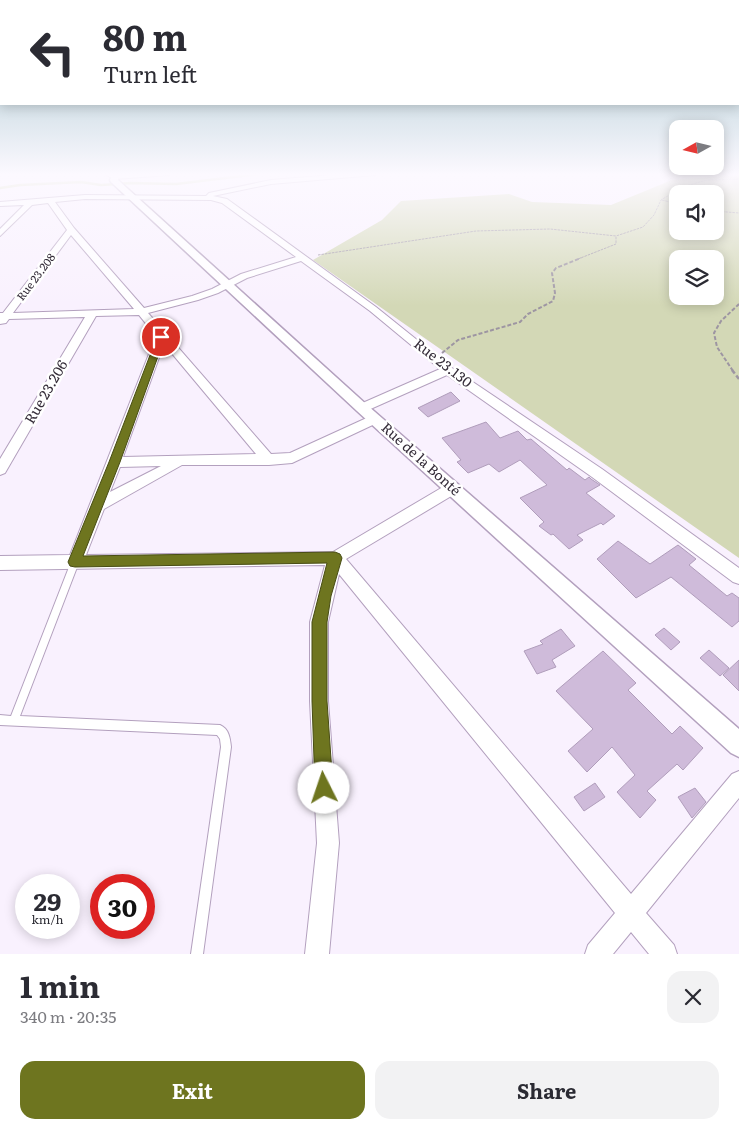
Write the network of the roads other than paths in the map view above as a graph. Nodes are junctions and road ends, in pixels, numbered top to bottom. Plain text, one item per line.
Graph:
1 (16, 218) edge
2 (62, 218) edge
3 (157, 218) edge
4 (247, 218) edge
5 (71, 230) junction
6 (0, 234) edge
7 (302, 258) junction
8 (228, 283) junction
9 (141, 312) junction
10 (92, 314) junction
11 (2, 319) edge
12 (161, 337) junction
13 (448, 370) junction
14 (362, 408) junction
15 (375, 419) junction
16 (269, 460) junction
17 (181, 461) junction
18 (115, 462) junction
19 (0, 470) edge
20 (453, 488) junction
21 (98, 505) junction
22 (335, 558) junction
23 (75, 562) junction
24 (0, 563) edge
25 (739, 577) edge
26 (0, 720) edge
27 (14, 720) junction
28 (739, 745) edge
29 (739, 781) edge
30 (632, 914) junction
31 (197, 954) edge
32 (317, 954) edge
33 (597, 954) edge
34 (665, 954) edge

1 - 6 street
2 - 5 street
3 - 8 street, Rue de la Bonté
4 - 7 street, Rue 23.130
5 - 9 street
5 - 11 street, Rue 23.208
7 - 8 street
7 - 13 street, Rue 23.130
8 - 9 street
8 - 14 street, Rue de la Bonté
9 - 10 street
9 - 12 street
10 - 11 street
10 - 19 street, Rue 23.206
12 - 16 street
12 - 18 street
13 - 14 street
13 - 25 street, Rue 23.130
14 - 15 street, Rue de la Bonté
15 - 16 street
15 - 20 street, Rue de la Bonté
16 - 17 street
17 - 18 street
17 - 21 street
18 - 21 street
20 - 22 street
20 - 28 street, Rue de la Bonté
21 - 23 street
22 - 23 street
22 - 30 street
22 - 32 street
23 - 24 street
23 - 27 lane
26 - 27 lane
27 - 31 lane
29 - 30 street
30 - 33 street
30 - 34 street

